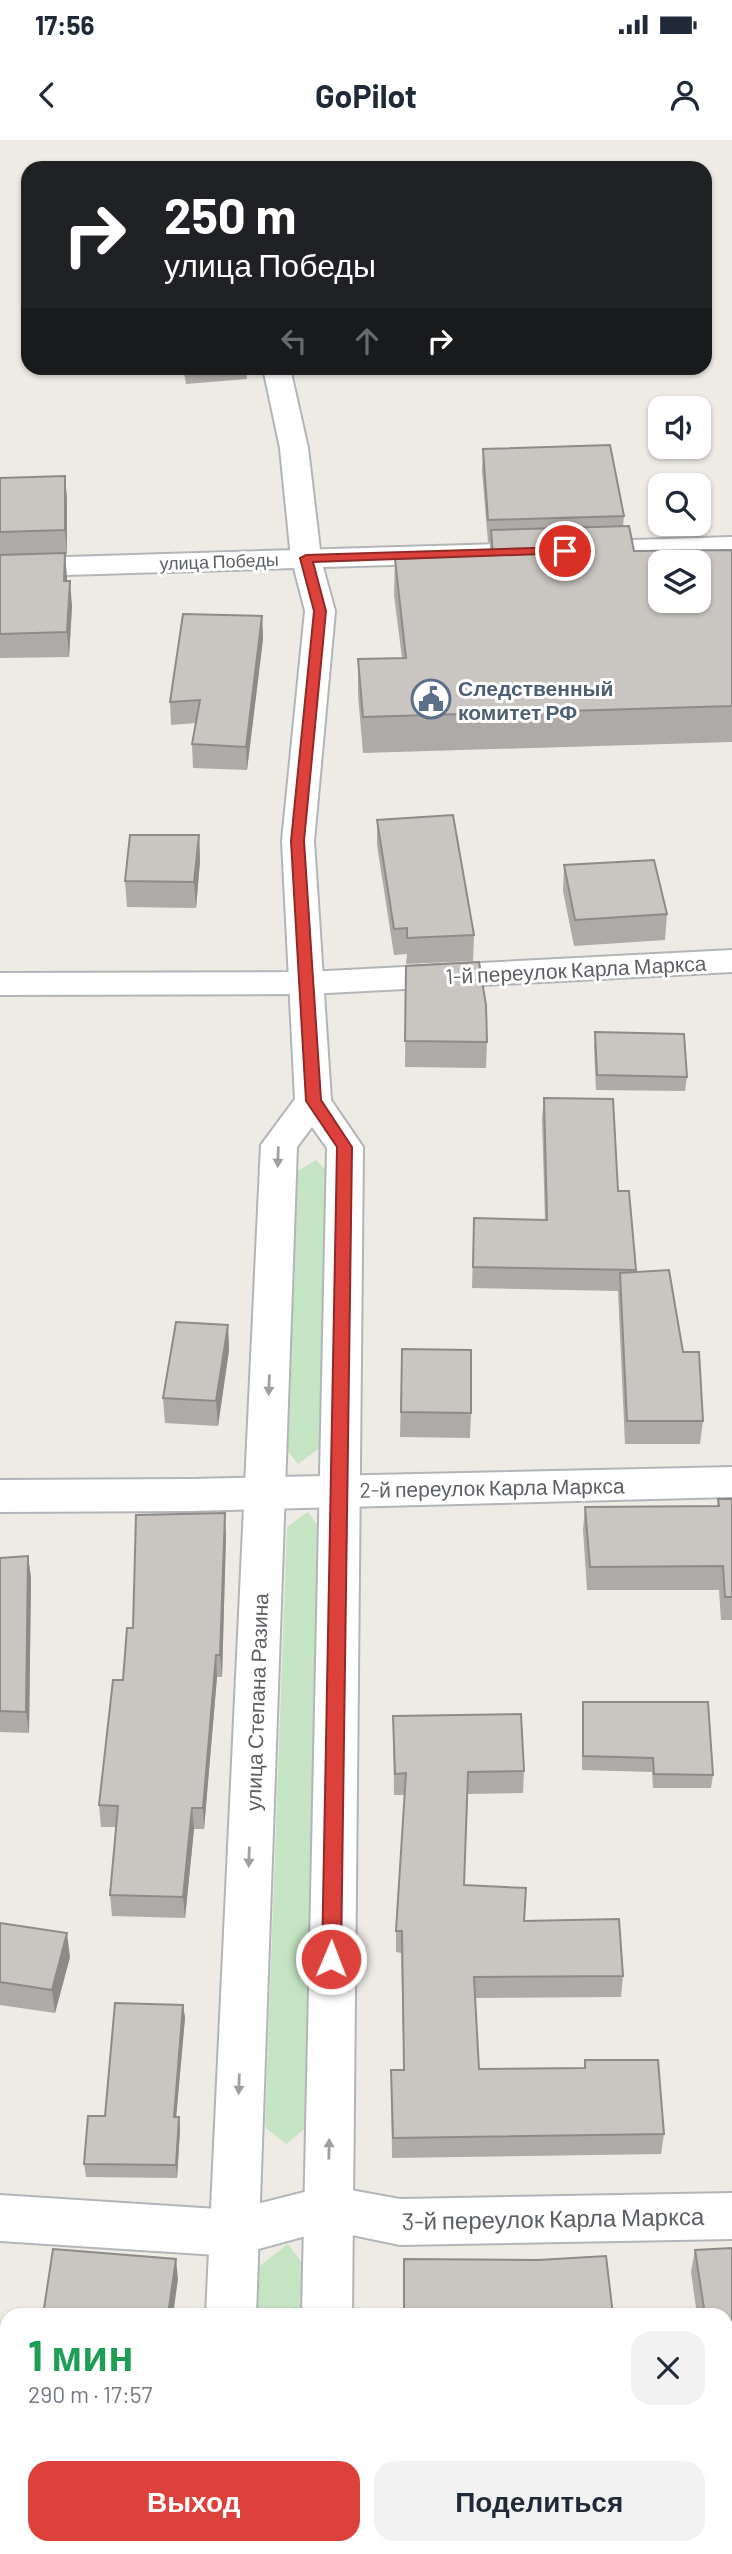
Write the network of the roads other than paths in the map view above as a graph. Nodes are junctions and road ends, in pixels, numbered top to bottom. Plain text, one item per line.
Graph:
1 (278, 375) edge
2 (732, 546) edge
3 (306, 558) junction
4 (0, 568) edge
5 (732, 961) edge
6 (308, 983) junction
7 (0, 984) edge
8 (313, 1101) junction
9 (732, 1482) edge
10 (338, 1490) junction
11 (265, 1492) junction
12 (0, 1496) edge
13 (328, 2208) junction
14 (732, 2216) edge
15 (0, 2218) edge
16 (233, 2233) junction
17 (231, 2308) edge
18 (327, 2308) edge

1 - 3 street
2 - 3 street, улица Победы
3 - 4 street, улица Победы
3 - 6 street
5 - 6 street, 1-й переулок Карла Маркса
6 - 7 street, 1-й переулок Карла Маркса
6 - 8 street
8 - 10 street
8 -> 11 street, улица Степана Разина
9 - 10 street, 2-й переулок Карла Маркса
10 - 11 street, 2-й переулок Карла Маркса
13 -> 10 street
11 - 12 street, 2-й переулок Карла Маркса
11 -> 16 street, улица Степана Разина
13 - 14 street, 3-й переулок Карла Маркса
13 - 16 street, 3-й переулок Карла Маркса
13 - 18 street
15 - 16 street, 3-й переулок Карла Маркса
16 - 17 street, улица Степана Разина

